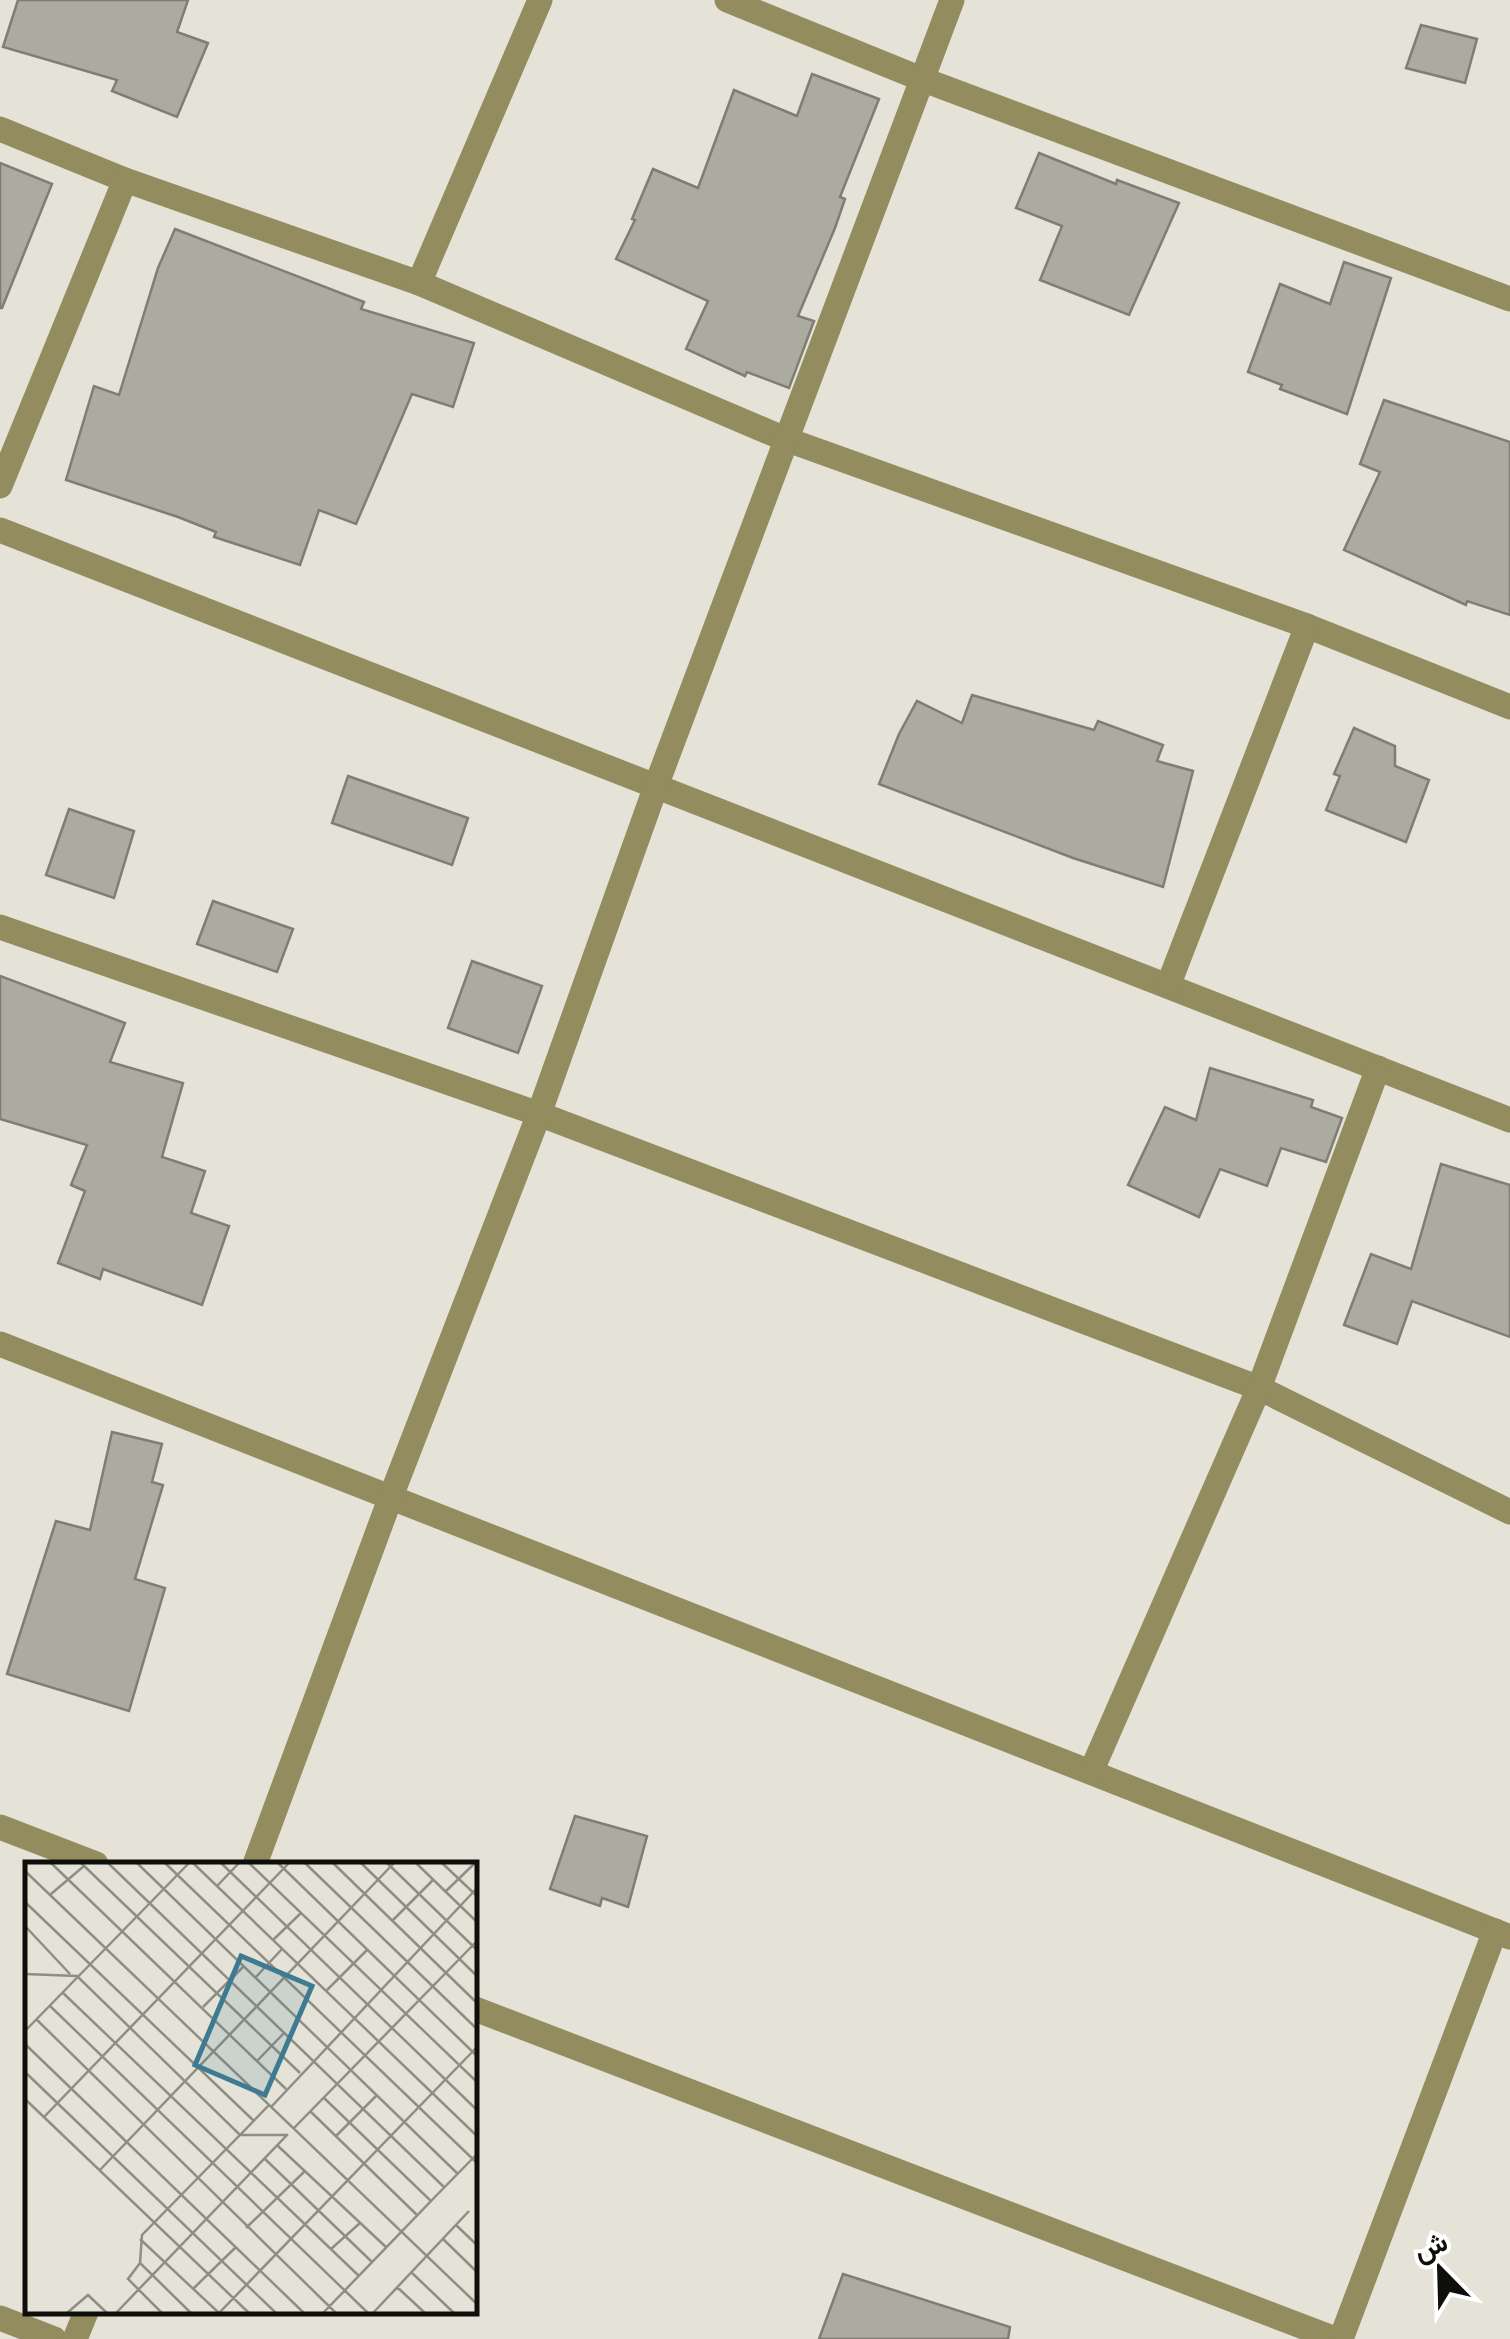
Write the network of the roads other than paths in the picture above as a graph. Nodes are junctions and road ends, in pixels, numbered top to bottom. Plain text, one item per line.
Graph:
1 (540, 0) edge
2 (726, 0) edge
3 (952, 0) edge
4 (924, 80) junction
5 (0, 128) edge
6 (125, 180) junction
7 (419, 284) junction
8 (1510, 300) edge
9 (785, 438) junction
10 (0, 486) edge
11 (0, 530) edge
12 (1307, 626) junction
13 (1510, 708) edge
14 (656, 786) junction
15 (0, 927) edge
16 (1168, 986) junction
17 (1378, 1068) junction
18 (539, 1114) junction
19 (1510, 1120) edge
20 (0, 1344) edge
21 (1259, 1388) junction
22 (390, 1499) junction
23 (1510, 1512) edge
24 (1091, 1772) junction
25 (0, 1827) edge
26 (91, 1862) edge
27 (256, 1862) edge
28 (1502, 1934) edge
29 (478, 2010) edge
30 (85, 2314) edge
31 (0, 2318) edge
32 (54, 2339) edge
33 (75, 2339) edge
34 (1338, 2339) edge

1 - 7 street
2 - 4 street
3 - 4 street
4 - 8 street
4 - 9 street
5 - 6 street
6 - 7 street
6 - 10 street
7 - 9 street
9 - 12 street
9 - 14 street
11 - 14 street
12 - 13 street
12 - 16 street
14 - 16 street
14 - 18 street
15 - 18 street
16 - 17 street
17 - 19 street
17 - 21 street
18 - 21 street
18 - 22 street
20 - 22 street
21 - 23 street
21 - 24 street
22 - 24 street
22 - 27 street
24 - 28 street
25 - 26 street
28 - 34 street
29 - 34 street
30 - 33 street
31 - 32 street

